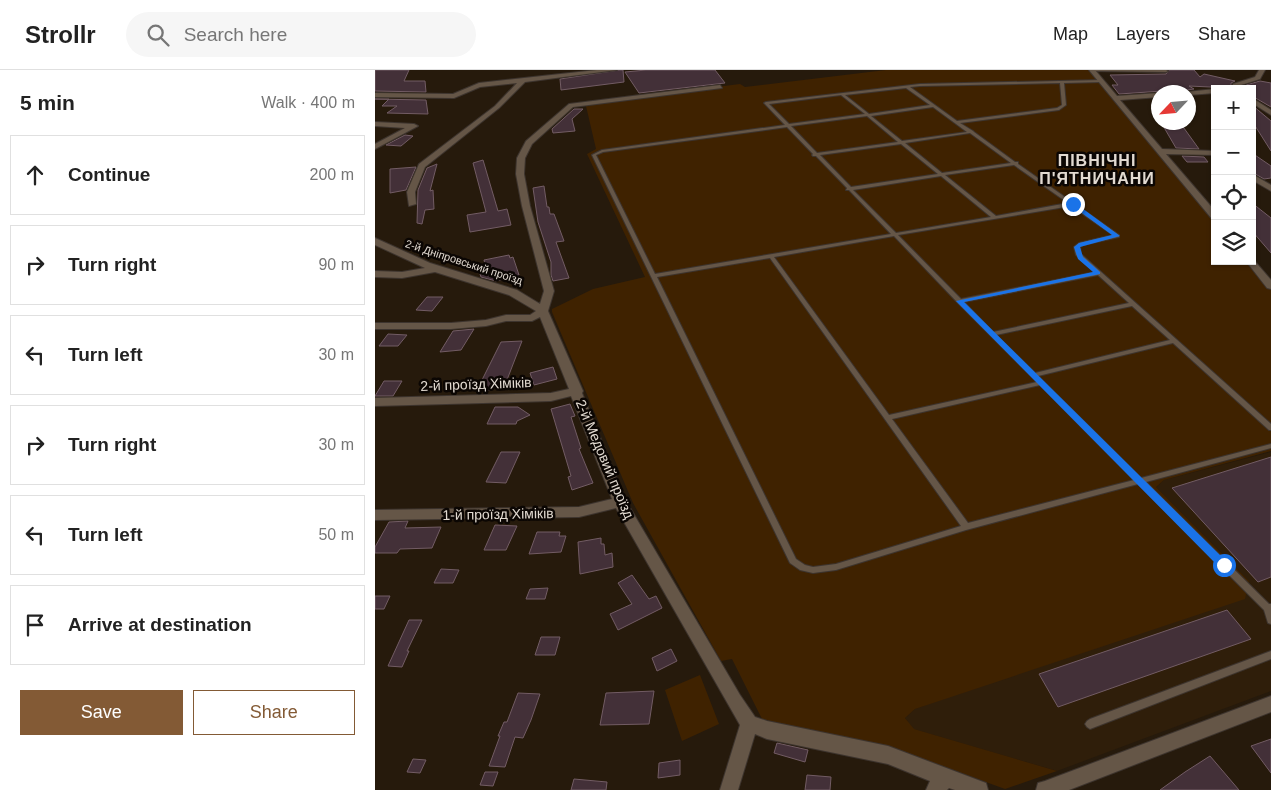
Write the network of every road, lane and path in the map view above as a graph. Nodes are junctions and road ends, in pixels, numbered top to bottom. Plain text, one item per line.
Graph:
1 (614, 70) edge
2 (1092, 70) edge
3 (1166, 71) dead end
4 (1261, 72) edge
5 (1271, 75) edge
6 (1101, 80) junction
7 (522, 81) junction
8 (1062, 82) junction
9 (1235, 85) edge
10 (720, 87) dead end
11 (907, 87) junction
12 (1211, 91) edge
13 (1196, 92) edge
14 (842, 94) junction
15 (375, 95) edge
16 (1151, 96) edge
17 (1116, 98) junction
18 (1256, 103) edge
19 (933, 106) junction
20 (1271, 113) edge
21 (868, 114) junction
22 (956, 122) junction
23 (375, 124) edge
24 (787, 125) junction
25 (972, 132) junction
26 (902, 142) junction
27 (375, 147) edge
28 (1159, 151) junction
29 (1211, 153) edge
30 (815, 155) junction
31 (1016, 163) junction
32 (941, 174) junction
33 (1256, 179) edge
34 (849, 189) junction
35 (1271, 189) edge
36 (413, 204) dead end
37 (1073, 204) junction
38 (1211, 213) edge
39 (994, 217) junction
40 (893, 234) junction
41 (375, 241) edge
42 (771, 256) junction
43 (1254, 265) edge
44 (439, 268) junction
45 (1098, 273) junction
46 (375, 274) edge
47 (654, 276) junction
48 (1271, 286) edge
49 (959, 301) junction
50 (1134, 304) junction
51 (543, 311) junction
52 (375, 326) edge
53 (992, 334) junction
54 (1175, 341) junction
55 (1033, 375) junction
56 (1041, 383) junction
57 (577, 391) junction
58 (375, 402) edge
59 (887, 418) junction
60 (1271, 428) edge
61 (1271, 446) edge
62 (1140, 481) junction
63 (620, 502) junction
64 (375, 515) edge
65 (966, 527) junction
66 (1269, 608) edge
67 (1271, 620) edge
68 (1271, 654) edge
69 (1271, 704) edge
70 (749, 723) junction
71 (1090, 724) dead end
72 (940, 783) edge
73 (729, 790) edge
74 (979, 790) edge
75 (1045, 790) edge

1 - 7 street
2 - 3 lane
2 - 6 street
4 - 5 street
4 - 9 street
6 - 8 lane
6 - 17 street
7 - 15 street
7 - 36 street
8 - 11 lane
8 - 22 lane
10 - 51 street
11 - 14 lane
11 - 19 lane
12 - 13 street
14 - 21 lane
14 - 24 lane
16 - 17 street
17 - 28 street
18 - 20 street
19 - 21 lane
19 - 22 lane
21 - 24 lane
21 - 26 lane
22 - 25 lane
23 - 27 street
24 - 30 lane
24 - 47 lane
25 - 26 lane
25 - 31 lane
26 - 30 lane
26 - 32 lane
28 - 29 street
28 - 38 street
30 - 34 lane
31 - 32 lane
31 - 37 lane
32 - 34 lane
32 - 39 lane
33 - 35 street
34 - 40 lane
37 - 39 lane
37 - 45 lane
39 - 40 lane
40 - 42 lane
40 - 49 lane
41 - 44 street, 2-й Дніпровський проїзд
42 - 47 lane
42 - 59 lane
43 - 48 street
44 - 46 street
44 - 51 street, 2-й Дніпровський проїзд
45 - 49 lane
45 - 50 lane
47 - 65 lane
49 - 53 lane
50 - 53 lane
50 - 54 lane
51 - 52 street
51 - 57 street, 2-й Медовий проїзд
53 - 55 lane
54 - 55 lane
54 - 60 lane
55 - 56 lane
56 - 59 lane
56 - 62 lane
57 - 58 street, 2-й проїзд Хіміків
57 - 63 street, 2-й Медовий проїзд
59 - 65 lane
61 - 62 lane
62 - 65 lane
62 - 66 lane
63 - 64 street, 1-й проїзд Хіміків
63 - 70 street, 2-й Медовий проїзд
66 - 67 lane
68 - 71 lane
69 - 75 street
70 - 72 street
70 - 73 street
72 - 74 street

